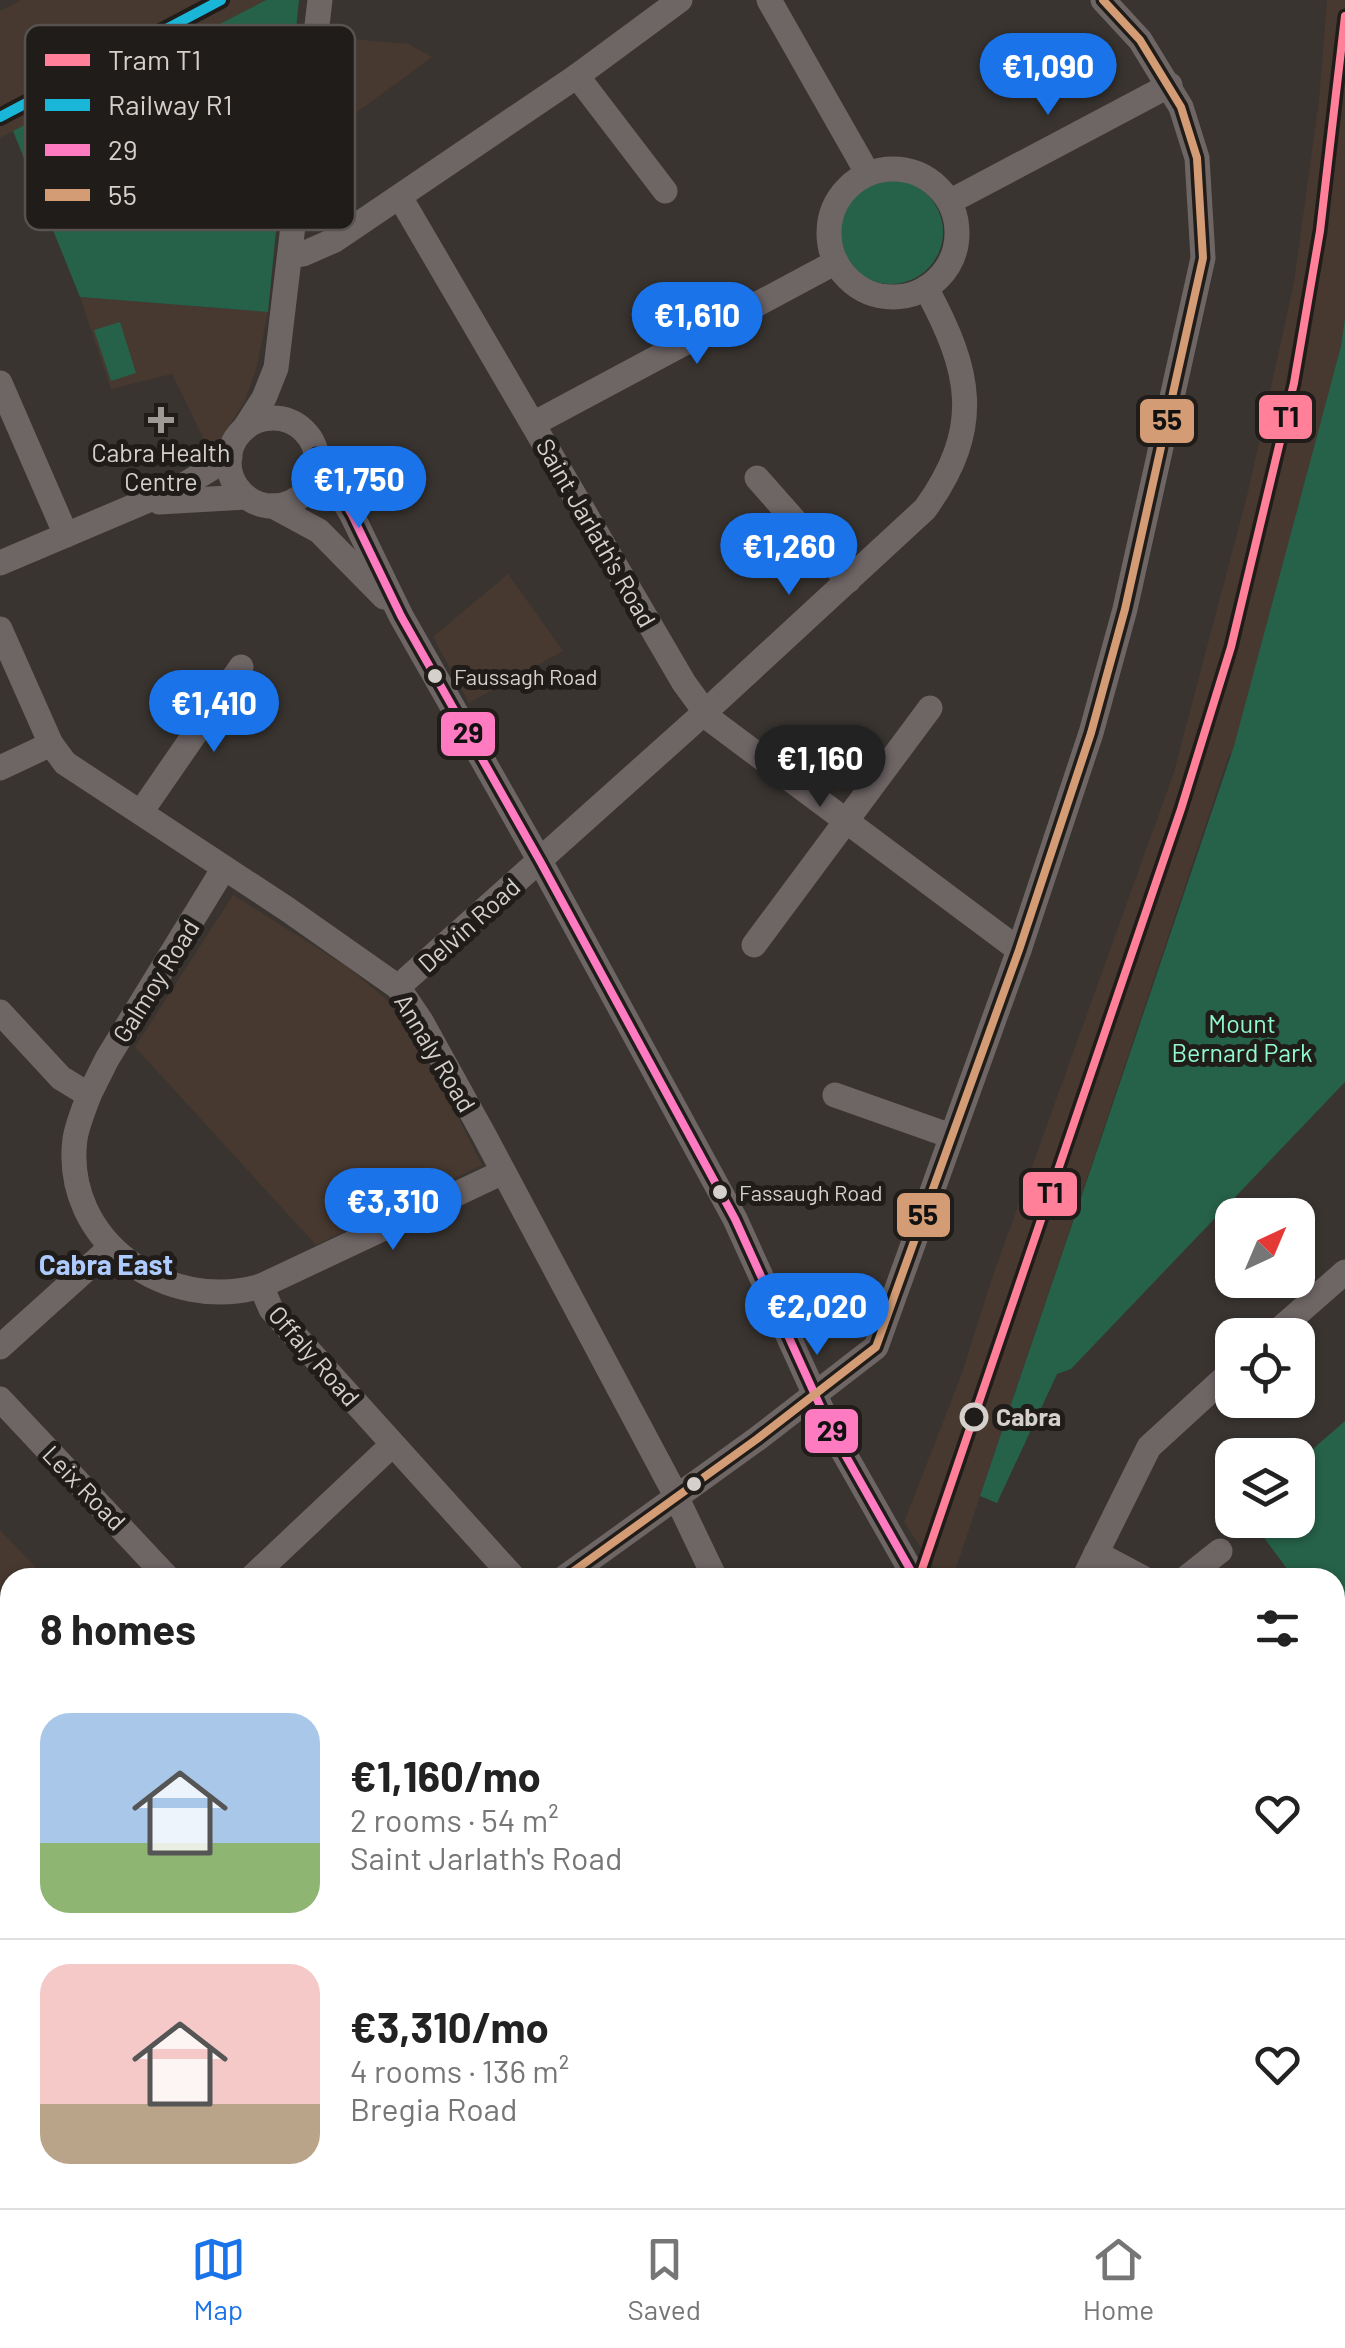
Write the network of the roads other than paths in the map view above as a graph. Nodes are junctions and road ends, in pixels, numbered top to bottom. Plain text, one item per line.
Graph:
1 (320, 0) edge
2 (680, 0) edge
3 (769, 0) edge
4 (1103, 0) edge
5 (317, 25) edge
6 (576, 76) junction
7 (1170, 84) junction
8 (868, 174) junction
9 (665, 191) dead end
10 (400, 197) junction
11 (951, 200) junction
12 (355, 227) edge
13 (293, 230) edge
14 (350, 230) edge
15 (290, 256) junction
16 (836, 262) junction
17 (926, 288) junction
18 (276, 368) junction
19 (0, 382) edge
20 (291, 422) junction
21 (533, 424) junction
22 (244, 429) junction
23 (316, 454) junction
24 (230, 457) junction
25 (757, 478) dead end
26 (246, 498) junction
27 (139, 504) junction
28 (273, 506) junction
29 (66, 535) junction
30 (0, 564) edge
31 (848, 581) junction
32 (401, 616) junction
33 (0, 630) edge
34 (241, 667) dead end
35 (930, 708) dead end
36 (704, 713) junction
37 (51, 744) junction
38 (0, 768) edge
39 (141, 812) junction
40 (846, 822) junction
41 (540, 861) junction
42 (224, 868) junction
43 (754, 945) dead end
44 (1019, 950) junction
45 (398, 988) junction
46 (0, 1012) edge
47 (89, 1095) junction
48 (835, 1095) dead end
49 (951, 1136) junction
50 (501, 1172) junction
51 (110, 1248) junction
52 (1345, 1272) edge
53 (261, 1286) junction
54 (1293, 1318) edge
55 (0, 1347) edge
56 (1215, 1387) edge
57 (814, 1396) junction
58 (0, 1399) edge
59 (392, 1445) junction
60 (676, 1498) junction
61 (1220, 1551) dead end
62 (1096, 1553) junction
63 (159, 1568) edge
64 (262, 1568) edge
65 (505, 1568) edge
66 (578, 1568) edge
67 (710, 1568) edge
68 (909, 1568) edge
69 (1089, 1568) edge
70 (1124, 1568) edge
71 (1199, 1568) edge

1 - 5 street
2 - 6 street
3 - 8 street
4 - 7 street
6 - 9 street
6 - 10 street
7 - 11 street
7 - 44 street
8 - 11 street
8 - 16 street
10 - 12 street
10 - 21 street, Saint Jarlath's Road
11 - 17 street
13 - 15 street
14 - 15 street
15 - 18 street
16 - 17 street
16 - 21 street
17 - 31 street, Delvin Road
18 - 20 street
18 - 22 street
19 - 29 street
20 - 22 street
20 - 23 street
21 - 36 street, Saint Jarlath's Road
22 - 24 street
23 - 28 street
23 - 32 street
24 - 26 street
24 - 27 street
25 - 31 street
26 - 27 street
26 - 28 street
27 - 29 street
28 - 32 street
29 - 30 street
31 - 36 street, Delvin Road
32 - 41 street
33 - 37 street, Annaly Road
34 - 39 street
35 - 40 street
36 - 40 street, Saint Jarlath's Road
36 - 41 street, Delvin Road
37 - 38 street
37 - 39 street, Annaly Road
39 - 42 street, Annaly Road
40 - 43 street
40 - 44 street, Saint Jarlath's Road
41 - 45 street, Delvin Road
41 - 57 street
42 - 45 street, Annaly Road
42 - 47 street, Galmoy Road
44 - 49 street
45 - 50 street, Annaly Road
46 - 47 street
47 - 51 street, Offaly Road
48 - 49 street
49 - 57 street
50 - 53 street
50 - 60 street, Annaly Road
51 - 53 street, Offaly Road
51 - 55 street
52 - 54 street
53 - 59 street, Offaly Road
56 - 62 street
57 - 60 street
57 - 68 street
58 - 63 street, Leix Road
59 - 64 street
59 - 65 street, Offaly Road
60 - 66 street
60 - 67 street, Annaly Road
61 - 71 street
62 - 69 street
62 - 70 street

